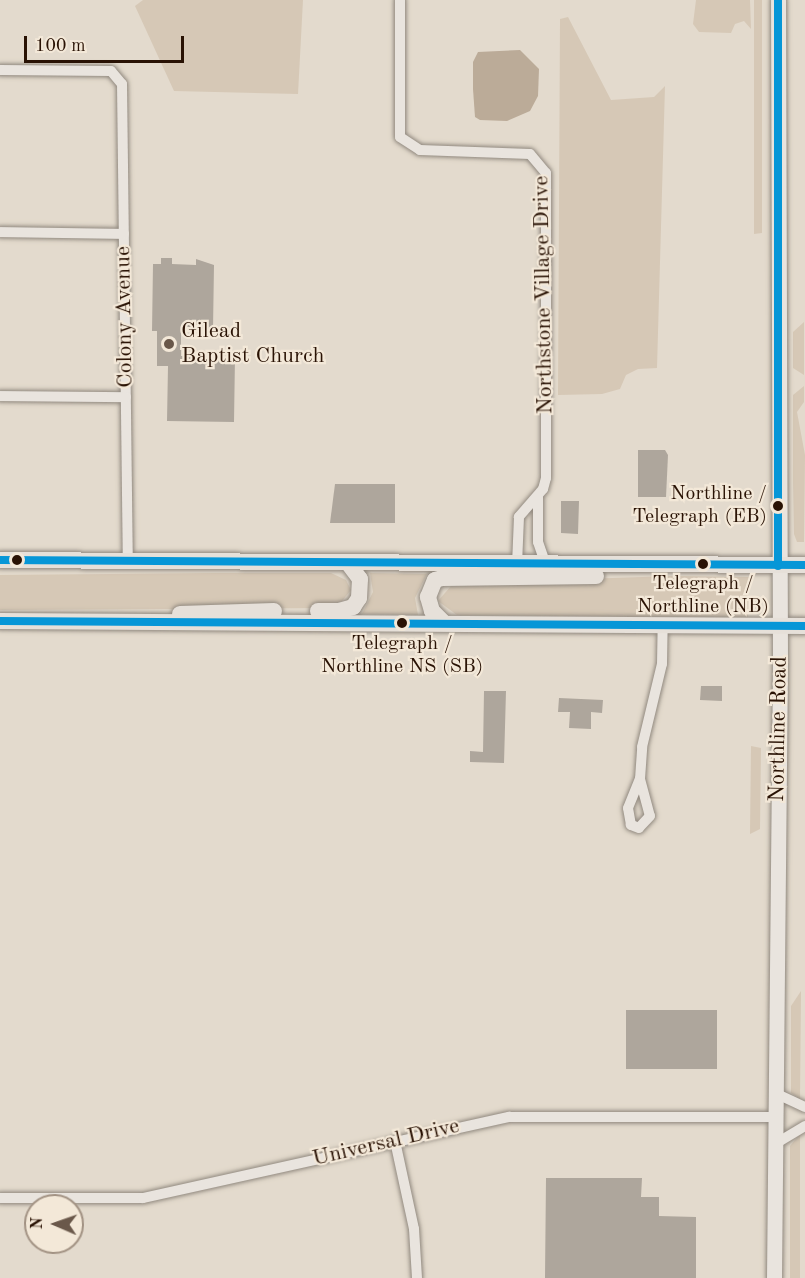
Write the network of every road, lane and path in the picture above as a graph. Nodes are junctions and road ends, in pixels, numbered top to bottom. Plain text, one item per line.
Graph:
1 (400, 0) edge
2 (778, 0) edge
3 (0, 70) edge
4 (0, 232) edge
5 (124, 234) junction
6 (0, 396) edge
7 (126, 398) junction
8 (538, 496) junction
9 (0, 560) edge
10 (128, 563) junction
11 (145, 563) junction
12 (348, 563) junction
13 (517, 564) junction
14 (546, 565) junction
15 (647, 565) junction
16 (778, 566) junction
17 (805, 566) edge
18 (0, 571) edge
19 (0, 621) edge
20 (145, 621) junction
21 (444, 623) junction
22 (663, 625) junction
23 (779, 625) junction
24 (805, 626) edge
25 (640, 779) dead end
26 (775, 1093) junction
27 (805, 1107) edge
28 (775, 1117) junction
29 (805, 1126) edge
30 (395, 1141) junction
31 (775, 1144) junction
32 (0, 1198) edge
33 (417, 1278) edge
34 (774, 1278) edge

1 - 8 street, Northstone Village Drive
2 - 16 main road, Northline Road
3 - 5 street, Colony Avenue
4 - 5 street
5 - 7 street, Colony Avenue
6 - 7 street
7 - 10 street, Colony Avenue
8 - 13 street, Northstone Village Drive
8 - 14 street, Northstone Village Drive
9 - 10 main road
10 - 11 main road
11 - 12 main road
11 - 18 main road
12 - 13 main road
12 - 20 main road
13 - 14 main road
14 - 15 main road
15 - 16 main road
15 - 21 main road
16 - 17 main road
16 - 23 main road, Northline Road
19 - 20 main road
20 - 21 main road
21 - 22 main road
22 - 23 main road
22 - 25 street
23 - 24 main road
23 - 26 main road, Northline Road
26 - 27 street
26 - 28 main road, Northline Road
28 - 30 street, Universal Drive
28 - 31 main road, Northline Road
29 - 31 street
30 - 32 street, Universal Drive
30 - 33 street
31 - 34 main road, Northline Road

